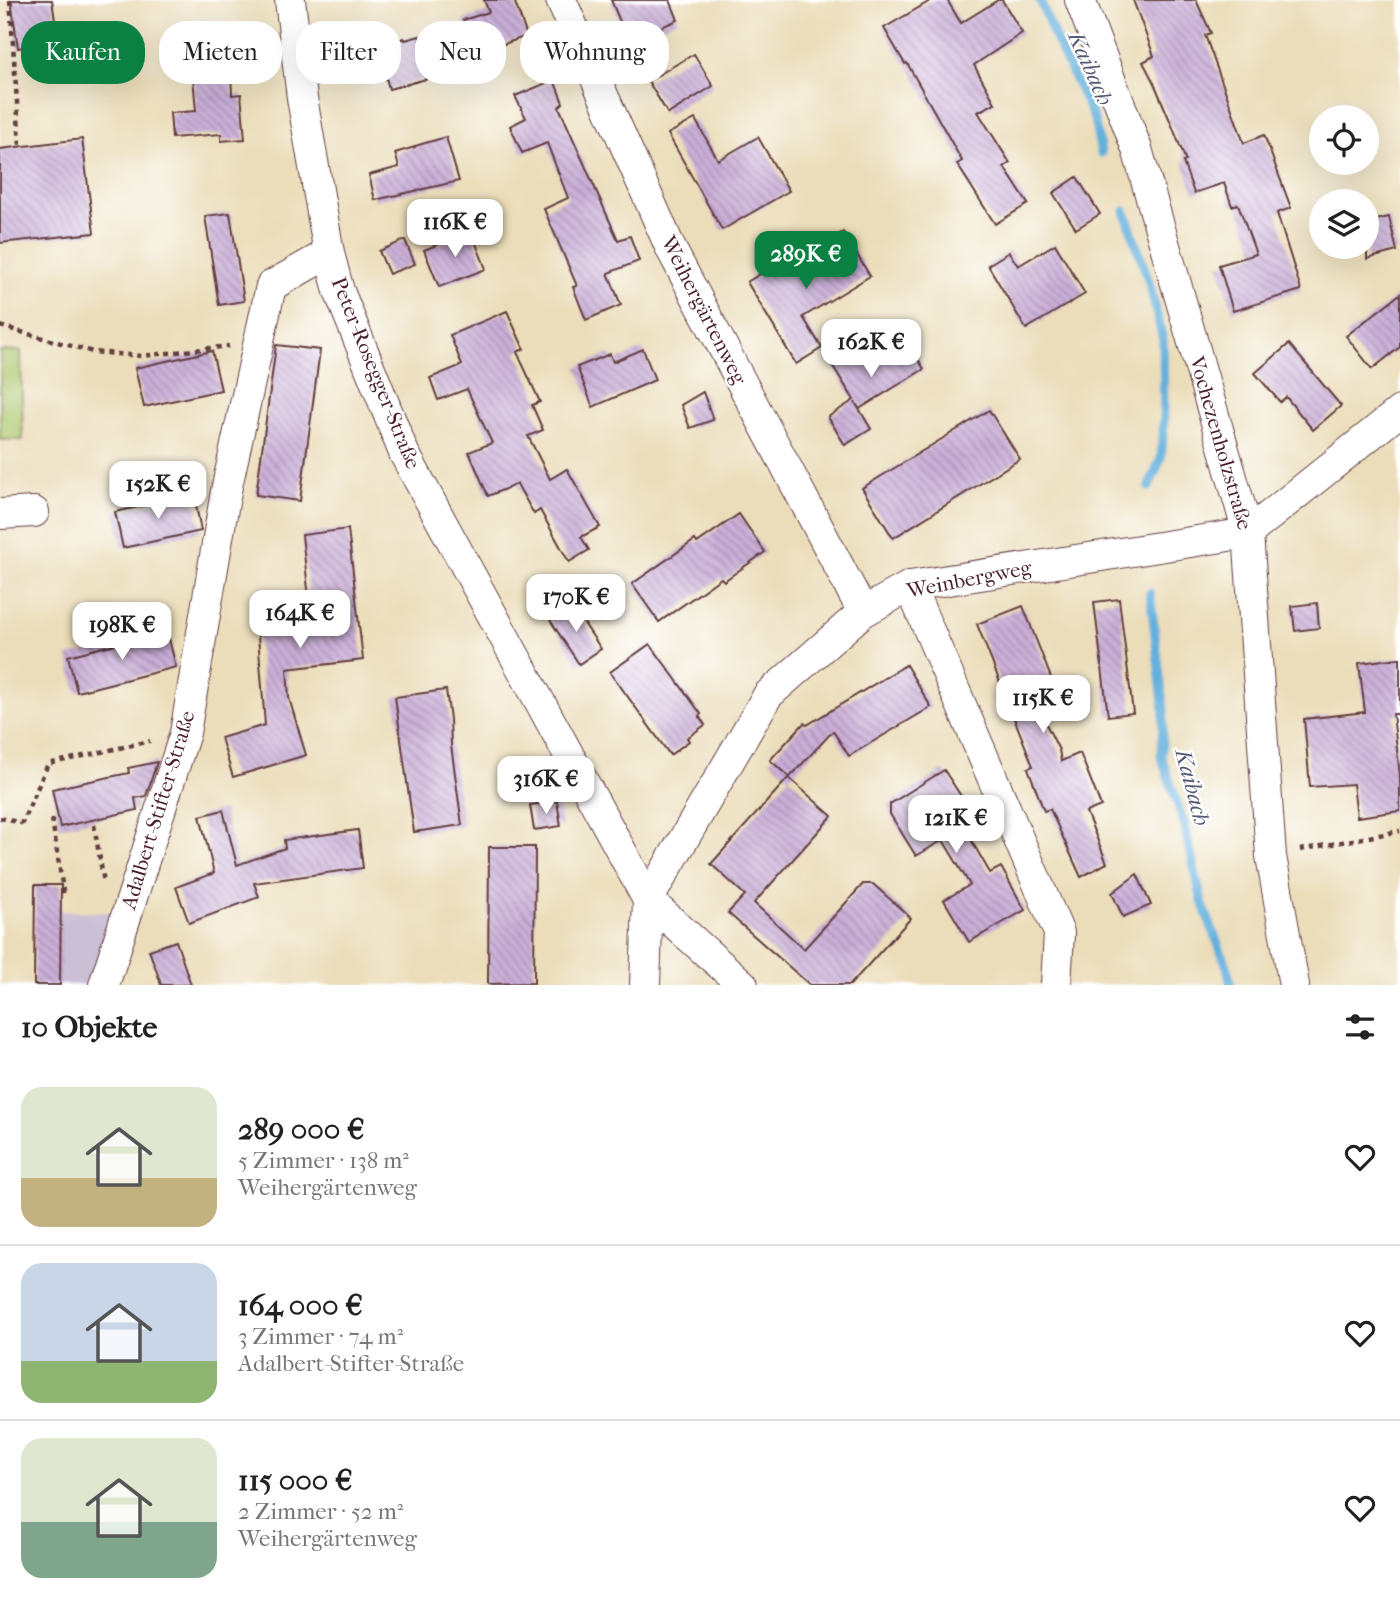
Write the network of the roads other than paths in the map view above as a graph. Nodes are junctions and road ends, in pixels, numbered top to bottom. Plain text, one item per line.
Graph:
1 (290, 0) edge
2 (561, 0) edge
3 (1080, 0) edge
4 (329, 253) junction
5 (1400, 411) edge
6 (34, 512) dead end
7 (0, 514) edge
8 (1248, 533) junction
9 (910, 586) junction
10 (863, 612) junction
11 (648, 900) junction
12 (104, 985) edge
13 (645, 985) edge
14 (743, 985) edge
15 (1056, 985) edge
16 (1294, 985) edge

1 - 4 street, Peter-Rosegger-Straße
2 - 10 street, Weihergärtenweg
3 - 8 street, Vochezenholzstraße
4 - 11 street, Peter-Rosegger-Straße
4 - 12 street, Adalbert-Stifter-Straße
5 - 8 street, Weinbergweg
6 - 7 street
8 - 9 street, Weinbergweg
8 - 16 street, Vochezenholzstraße
9 - 10 street, Weinbergweg
9 - 15 street
10 - 11 street, Weinbergweg
11 - 13 street, Weinbergweg
11 - 14 street, Peter-Rosegger-Straße

